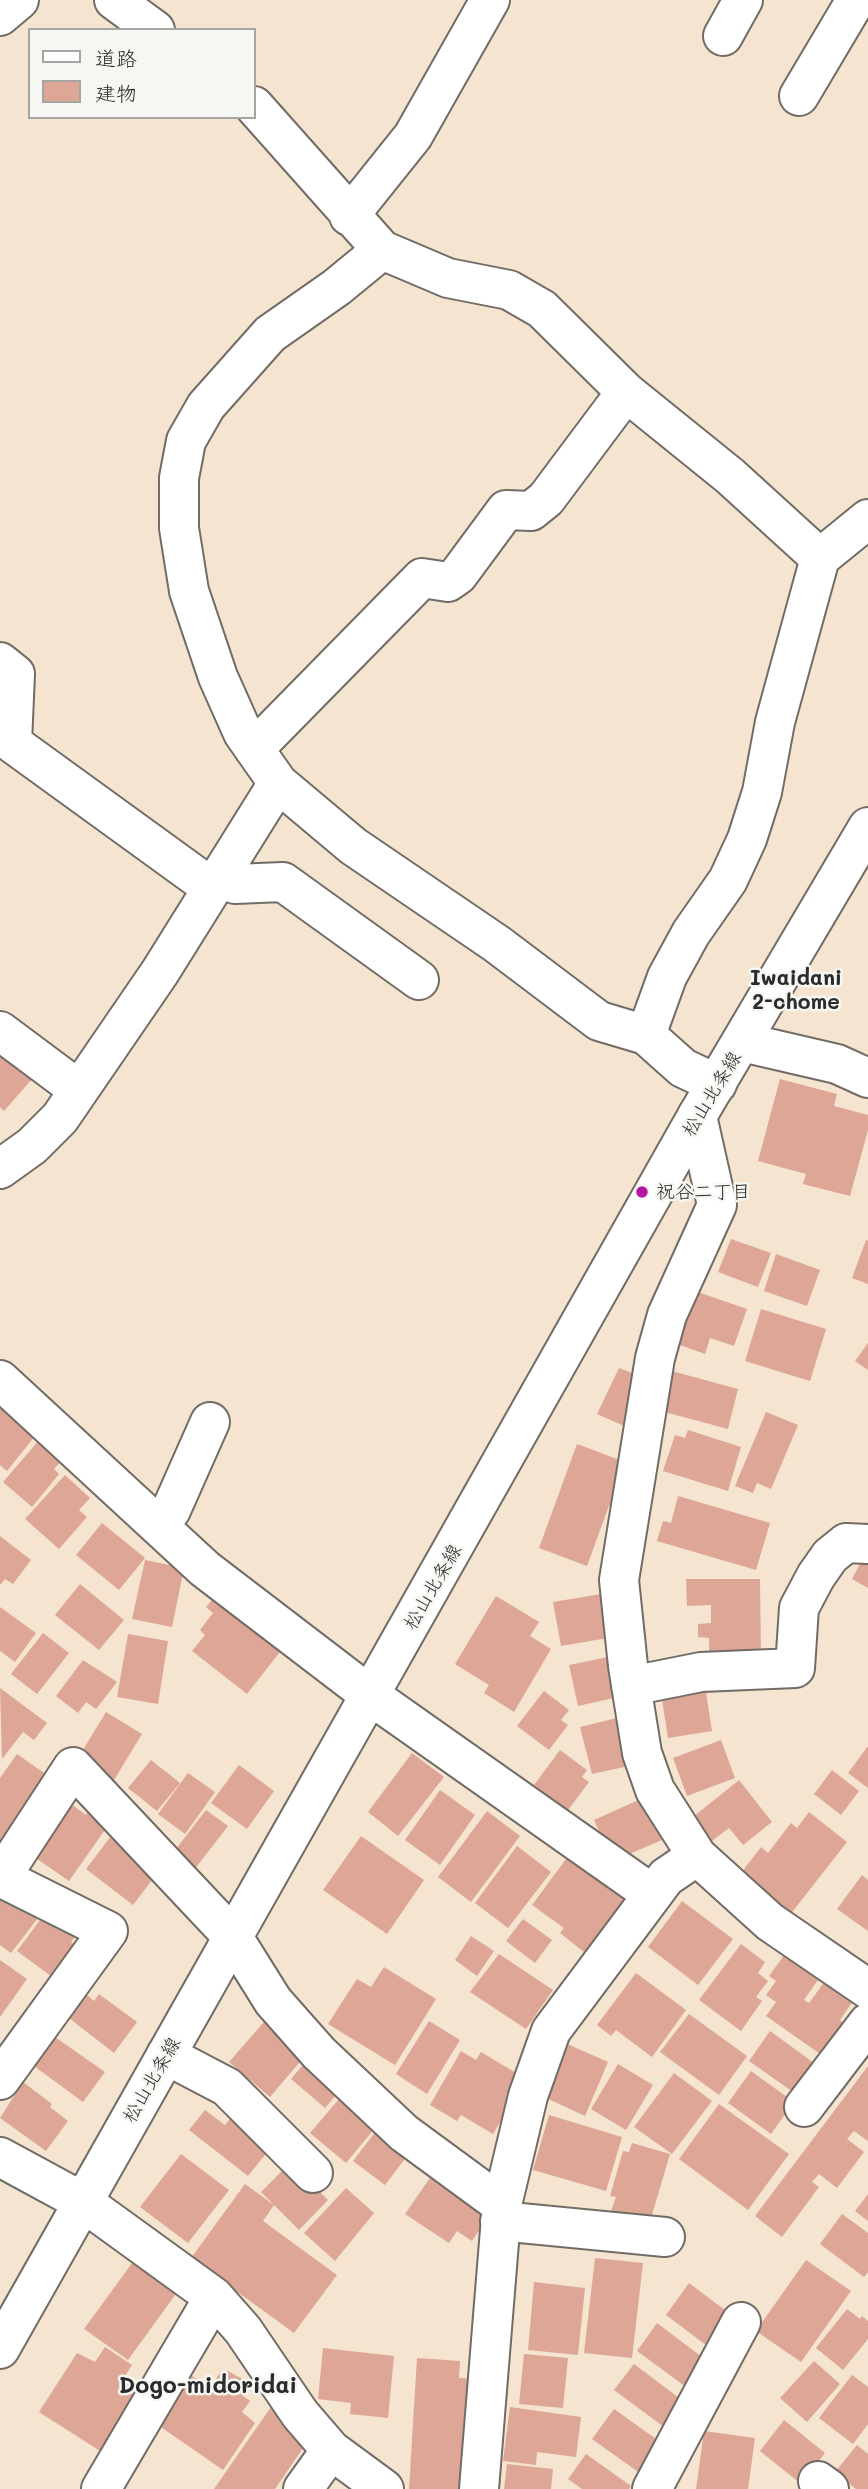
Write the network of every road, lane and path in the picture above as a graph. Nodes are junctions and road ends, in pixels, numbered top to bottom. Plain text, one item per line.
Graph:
1 (19, 0) edge
2 (114, 0) edge
3 (489, 0) edge
4 (743, 0) edge
5 (856, 0) edge
6 (0, 16) edge
7 (152, 28) edge
8 (723, 36) dead end
9 (799, 96) dead end
10 (256, 108) edge
11 (349, 216) junction
12 (382, 250) junction
13 (626, 392) junction
14 (868, 519) edge
15 (820, 558) junction
16 (0, 662) edge
17 (254, 749) junction
18 (278, 783) junction
19 (868, 827) edge
20 (215, 882) junction
21 (419, 980) dead end
22 (0, 1031) edge
23 (646, 1035) junction
24 (742, 1042) junction
25 (868, 1078) edge
26 (717, 1084) junction
27 (79, 1090) junction
28 (697, 1116) junction
29 (0, 1169) edge
30 (1, 1382) edge
31 (210, 1423) dead end
32 (159, 1526) junction
33 (868, 1544) edge
34 (631, 1686) junction
35 (371, 1696) junction
36 (697, 1856) junction
37 (0, 1877) edge
38 (652, 1894) junction
39 (233, 1937) junction
40 (868, 1989) edge
41 (868, 2023) edge
42 (166, 2055) junction
43 (0, 2080) edge
44 (804, 2107) dead end
45 (0, 2157) edge
46 (313, 2174) dead end
47 (83, 2202) junction
48 (501, 2213) junction
49 (665, 2237) dead end
50 (214, 2297) junction
51 (741, 2322) dead end
52 (0, 2349) edge
53 (331, 2450) junction
54 (101, 2489) edge
55 (303, 2489) edge
56 (384, 2489) edge
57 (479, 2489) edge
58 (652, 2489) edge

1 - 6 street
2 - 7 street
3 - 11 street
4 - 8 street
5 - 9 street
10 - 11 street
11 - 12 street
12 - 13 street
12 - 17 street
13 - 15 street
13 - 17 street
14 - 15 street
15 - 23 street
16 - 20 street
17 - 18 street
18 - 20 street
18 - 23 street
19 - 24 street, 松山北条線
20 - 21 street
20 - 27 street
22 - 27 street
23 - 26 street
24 - 25 street
24 - 26 street, 松山北条線
26 - 28 street, 松山北条線
27 - 29 street
28 - 34 street
28 - 35 street, 松山北条線
30 - 32 street
31 - 32 street
32 - 35 street
33 - 34 street
34 - 36 street
35 - 38 street
35 - 39 street, 松山北条線
36 - 38 street
36 - 40 street
37 - 39 street
37 - 43 street
38 - 48 street
39 - 42 street, 松山北条線
39 - 48 street
41 - 44 street
42 - 46 street
42 - 47 street, 松山北条線
45 - 47 street
47 - 50 street
47 - 52 street, 松山北条線
48 - 49 street
48 - 57 street
50 - 53 street
50 - 54 street
51 - 58 street
53 - 55 street
53 - 56 street

